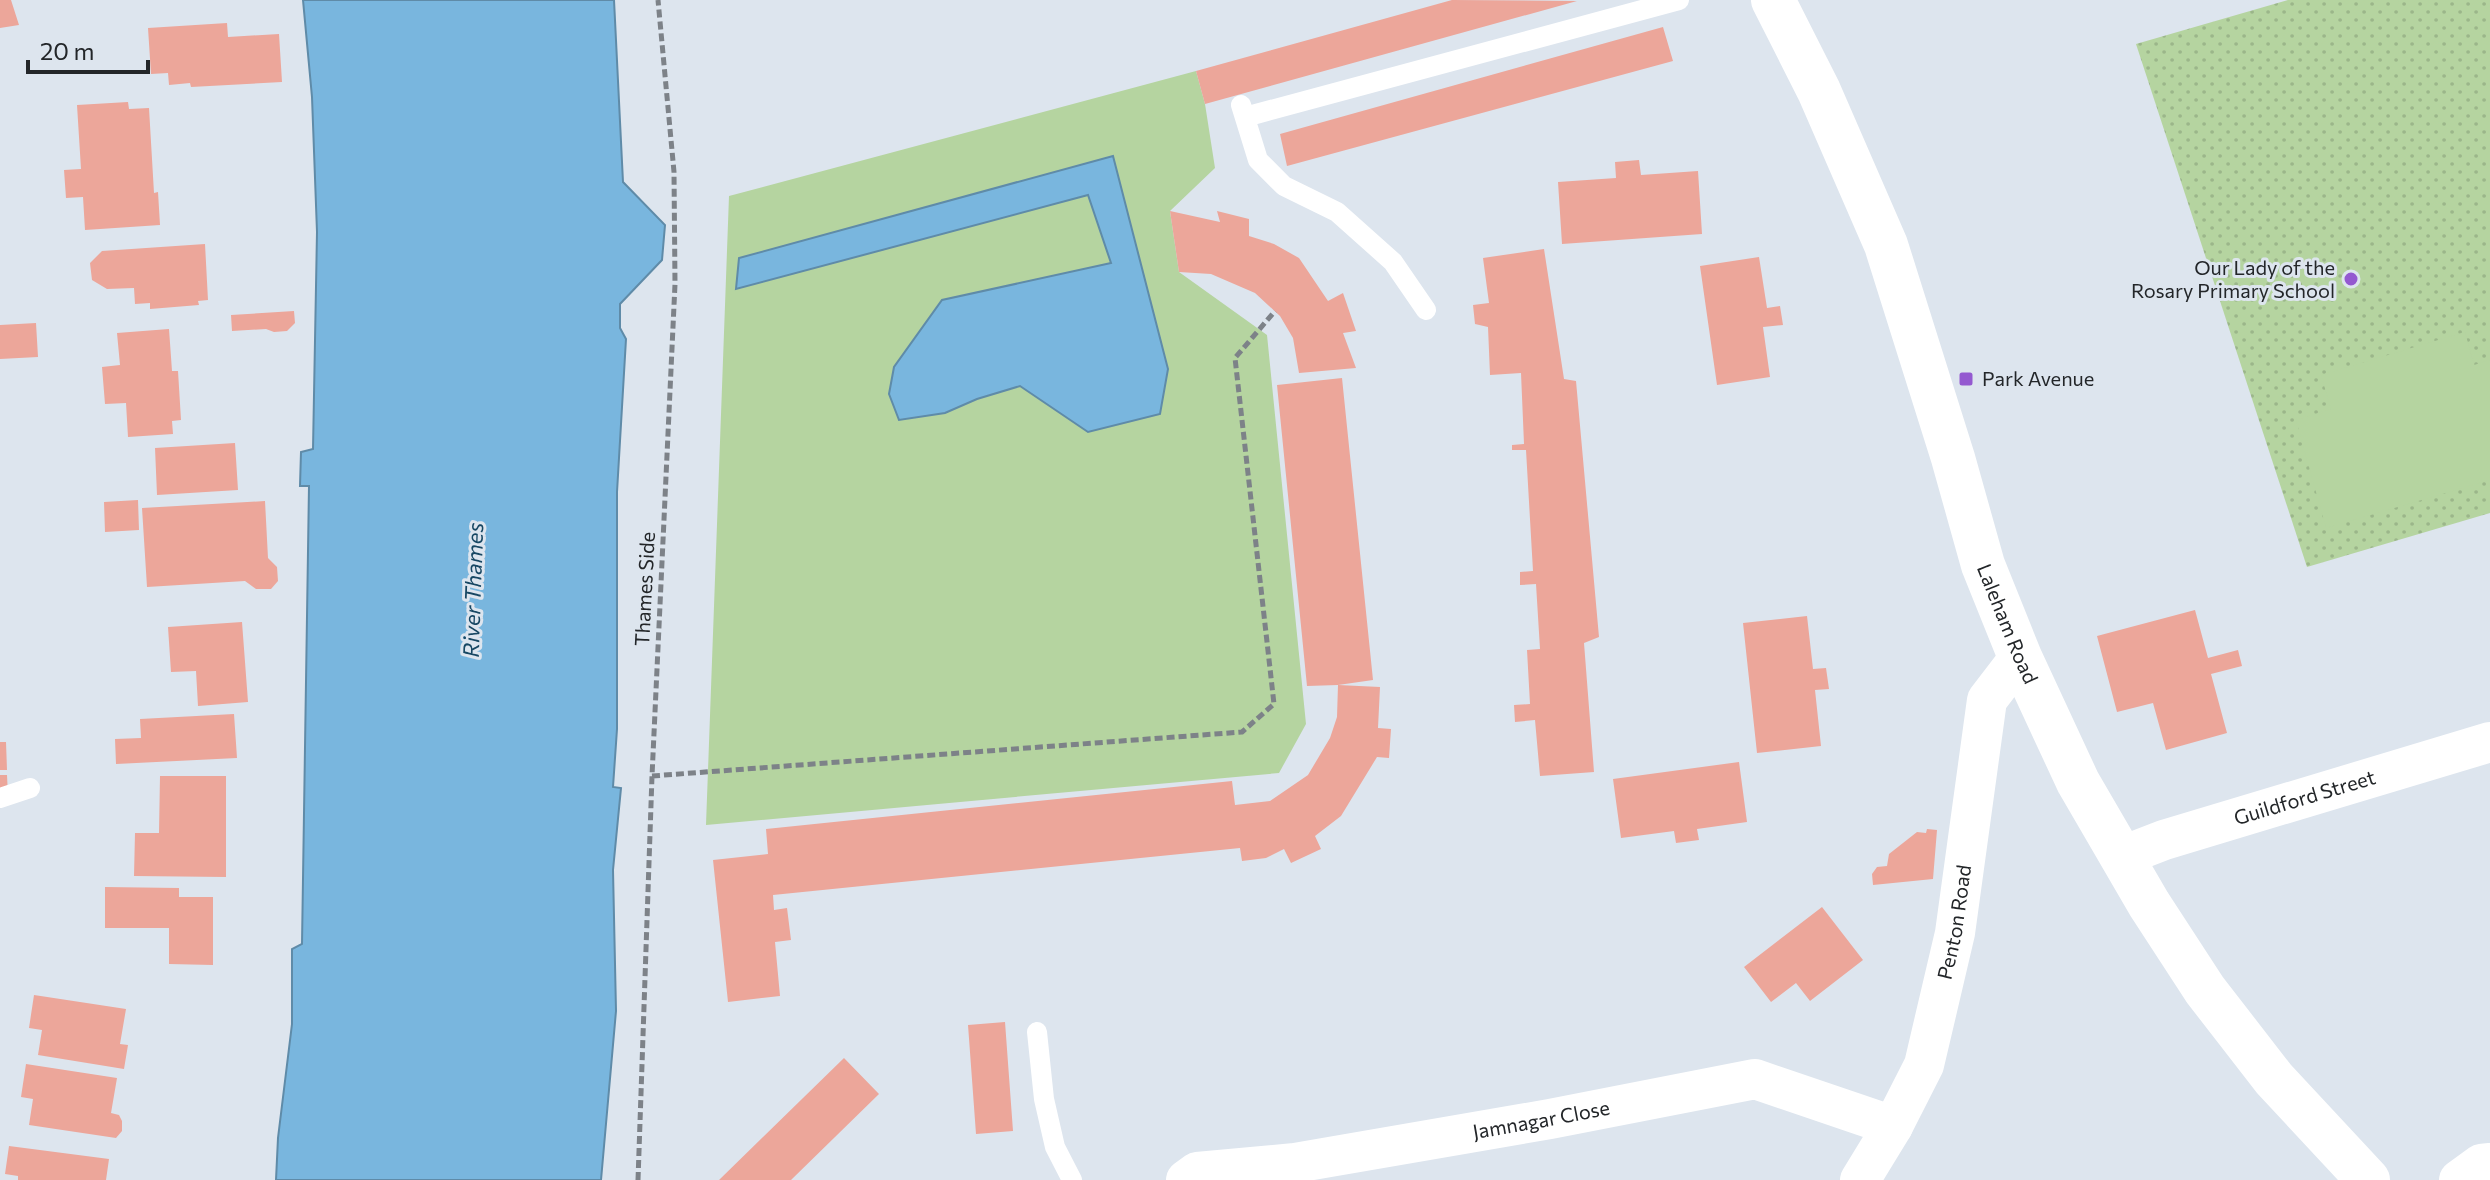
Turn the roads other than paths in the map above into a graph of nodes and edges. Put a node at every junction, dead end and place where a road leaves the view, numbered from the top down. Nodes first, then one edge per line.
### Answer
1 (1679, 0) edge
2 (1773, 0) edge
3 (1426, 310) dead end
4 (2020, 657) junction
5 (2490, 742) edge
6 (30, 788) dead end
7 (0, 798) edge
8 (2120, 857) junction
9 (1037, 1032) dead end
10 (1893, 1126) junction
11 (1072, 1180) edge
12 (1186, 1180) edge
13 (1860, 1180) edge
14 (2368, 1180) edge

1 - 3 lane
2 - 4 main road, Laleham Road
4 - 8 main road, Laleham Road
4 - 10 street, Penton Road
5 - 8 street, Guildford Street
6 - 7 lane
8 - 14 main road, Laleham Road
9 - 11 lane
10 - 12 street, Jamnagar Close
10 - 13 street, Penton Road

